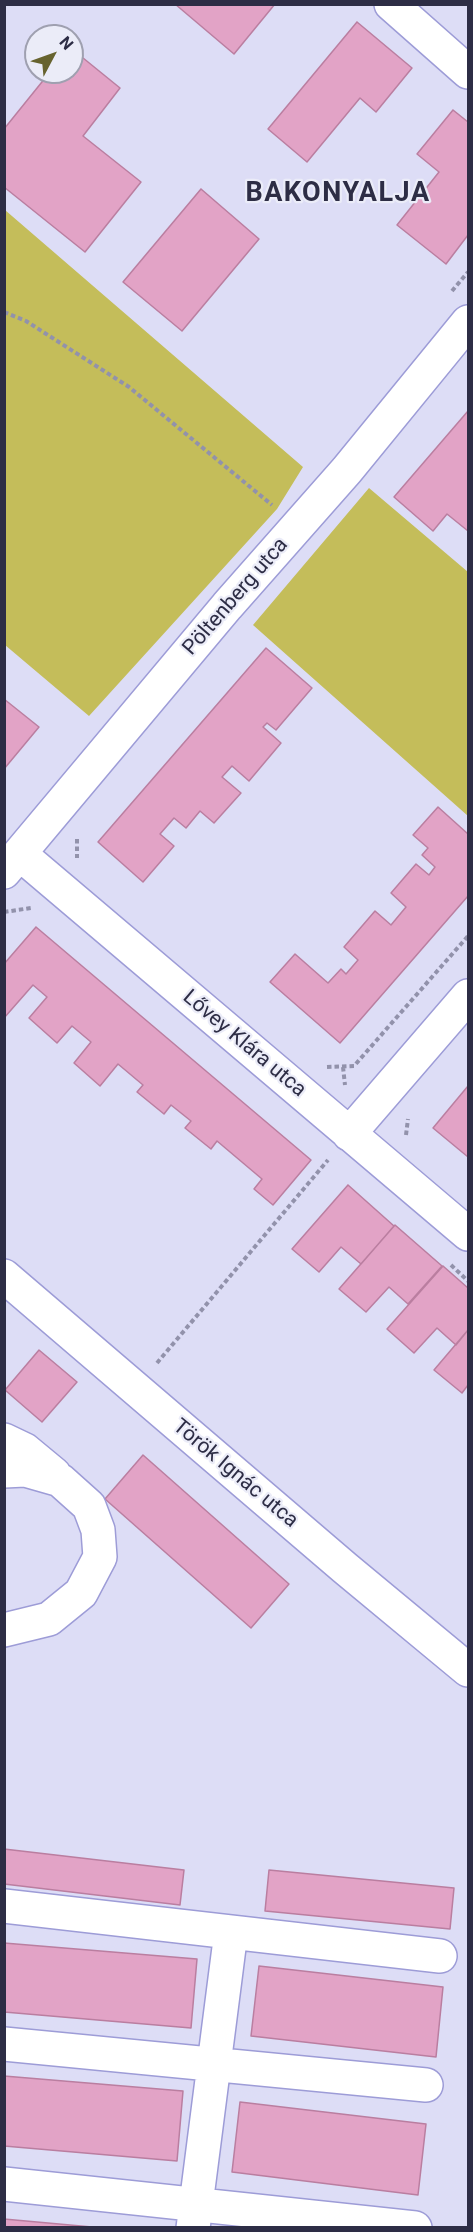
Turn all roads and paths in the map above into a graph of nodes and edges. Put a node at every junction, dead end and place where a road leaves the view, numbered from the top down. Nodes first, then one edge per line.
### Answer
1 (391, 4) edge
2 (468, 72) edge
3 (4, 312) edge
4 (468, 322) edge
5 (278, 509) dead end
6 (77, 836) dead end
7 (12, 863) edge
8 (86, 865) dead end
9 (468, 936) edge
10 (468, 996) edge
11 (318, 1060) dead end
12 (416, 1110) dead end
13 (350, 1134) junction
14 (405, 1141) dead end
15 (468, 1234) edge
16 (4, 1276) edge
17 (135, 1389) junction
18 (4, 1440) edge
19 (4, 1472) edge
20 (60, 1480) junction
21 (6, 1629) edge
22 (468, 1670) edge
23 (4, 1906) edge
24 (231, 1932) junction
25 (440, 1956) dead end
26 (4, 2044) edge
27 (213, 2064) junction
28 (426, 2085) dead end
29 (4, 2184) edge
30 (194, 2216) edge
31 (415, 2228) edge

1 - 2 street
3 - 5 path
4 - 7 street, Pöltenberg utca
6 - 8 path
7 - 13 street, Lővey Klára utca
9 - 11 path
10 - 13 street
12 - 14 path
13 - 15 street, Lővey Klára utca
13 - 17 path
16 - 17 street, Török Ignác utca
17 - 22 street, Török Ignác utca
18 - 20 street
19 - 20 street
20 - 21 street
23 - 24 street
24 - 25 street
24 - 27 street
26 - 27 street
27 - 28 street
27 - 30 street
29 - 30 street
30 - 31 street

